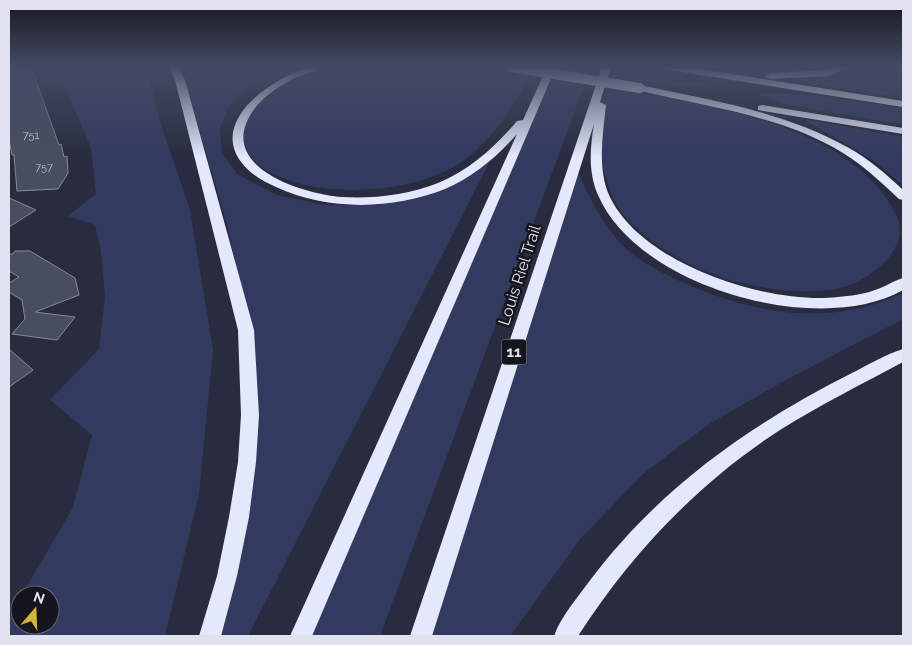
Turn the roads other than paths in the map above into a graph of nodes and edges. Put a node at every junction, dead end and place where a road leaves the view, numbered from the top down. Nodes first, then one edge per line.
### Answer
1 (185, 97) edge
2 (262, 97) edge
3 (538, 97) edge
4 (597, 97) edge
5 (603, 97) edge
6 (681, 97) edge
7 (696, 97) edge
8 (859, 97) edge
9 (903, 104) edge
10 (534, 106) junction
11 (903, 131) edge
12 (903, 196) edge
13 (903, 284) edge
14 (903, 355) edge
15 (210, 636) edge
16 (301, 636) edge
17 (421, 636) edge
18 (566, 636) edge

1 - 15 highway
2 - 10 highway
3 - 10 highway
4 - 17 highway, Louis Riel Trail / 11
5 - 13 highway
6 - 12 highway
7 - 11 highway
8 - 9 highway
10 - 16 highway
14 - 18 highway

